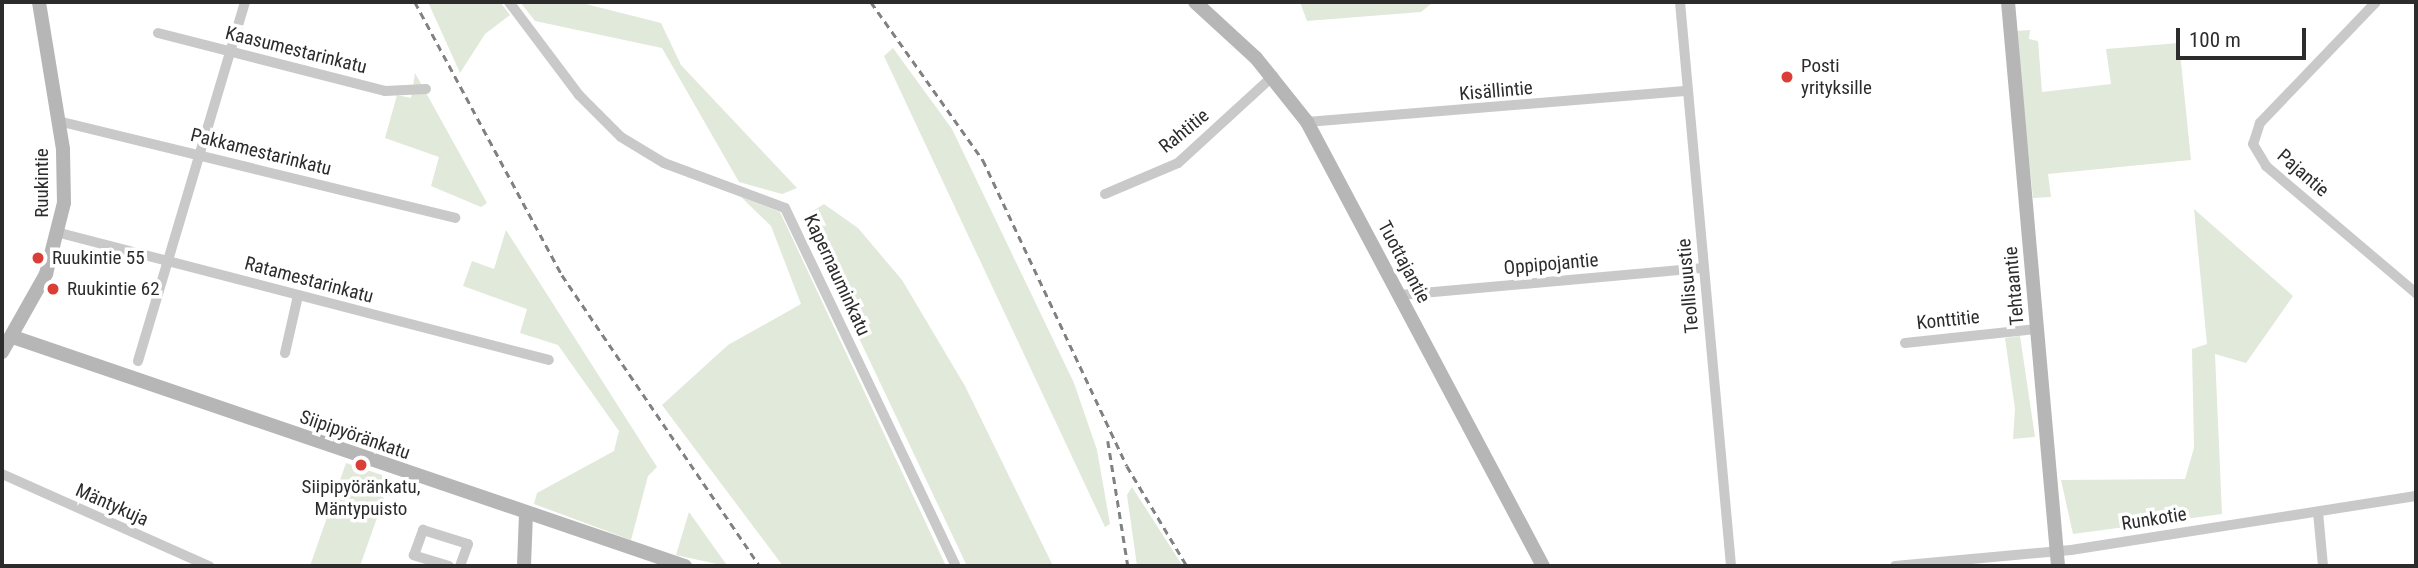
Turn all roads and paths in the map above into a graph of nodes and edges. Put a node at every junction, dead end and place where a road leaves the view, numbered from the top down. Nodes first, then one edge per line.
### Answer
1 (39, 2) edge
2 (245, 2) edge
3 (509, 2) edge
4 (1195, 2) edge
5 (1680, 2) edge
6 (2008, 2) edge
7 (2376, 2) edge
8 (158, 33) dead end
9 (231, 51) junction
10 (1273, 76) junction
11 (426, 89) dead end
12 (1688, 91) junction
13 (58, 121) junction
14 (1307, 122) junction
15 (200, 155) junction
16 (1105, 194) dead end
17 (455, 218) dead end
18 (60, 233) junction
19 (169, 262) junction
20 (1704, 268) junction
21 (2416, 293) edge
22 (1400, 295) junction
23 (298, 296) junction
24 (2037, 329) junction
25 (7, 335) edge
26 (1905, 343) dead end
27 (2, 352) edge
28 (285, 353) dead end
29 (549, 360) dead end
30 (138, 361) dead end
31 (2, 474) edge
32 (2416, 496) edge
33 (2318, 512) junction
34 (526, 513) junction
35 (2058, 559) edge
36 (209, 566) edge
37 (449, 566) edge
38 (460, 566) edge
39 (524, 566) edge
40 (685, 566) edge
41 (956, 566) edge
42 (1543, 566) edge
43 (1731, 566) edge
44 (1895, 566) edge
45 (2323, 566) edge

1 - 13 street, Ruukintie
2 - 9 street
3 - 41 street, Kapernauminkatu
4 - 10 street, Tuottajantie
5 - 12 street, Teollisuustie
6 - 24 street, Tehtaantie
7 - 21 street, Pajantie
8 - 9 street, Kaasumestarinkatu
9 - 11 street, Kaasumestarinkatu
9 - 15 street
10 - 14 street, Tuottajantie
10 - 16 street, Rahtitie
12 - 14 street, Kisällintie
12 - 20 street, Teollisuustie
13 - 15 street, Pakkamestarinkatu
13 - 18 street, Ruukintie
14 - 22 street, Tuottajantie
15 - 17 street, Pakkamestarinkatu
15 - 19 street
18 - 19 street, Ratamestarinkatu
18 - 25 street, Ruukintie
19 - 23 street, Ratamestarinkatu
19 - 30 street
20 - 22 street, Oppipojantie
20 - 43 street, Teollisuustie
22 - 42 street, Tuottajantie
23 - 28 street
23 - 29 street, Ratamestarinkatu
24 - 26 street, Konttitie
24 - 35 street, Tehtaantie
25 - 27 street, Ruukintie
25 - 34 street, Siipipyöränkatu
31 - 36 street, Mäntykuja
32 - 33 street, Runkotie
33 - 35 street, Runkotie
33 - 45 street
34 - 39 street
34 - 40 street, Siipipyöränkatu
35 - 44 street, Runkotie
37 - 38 street

